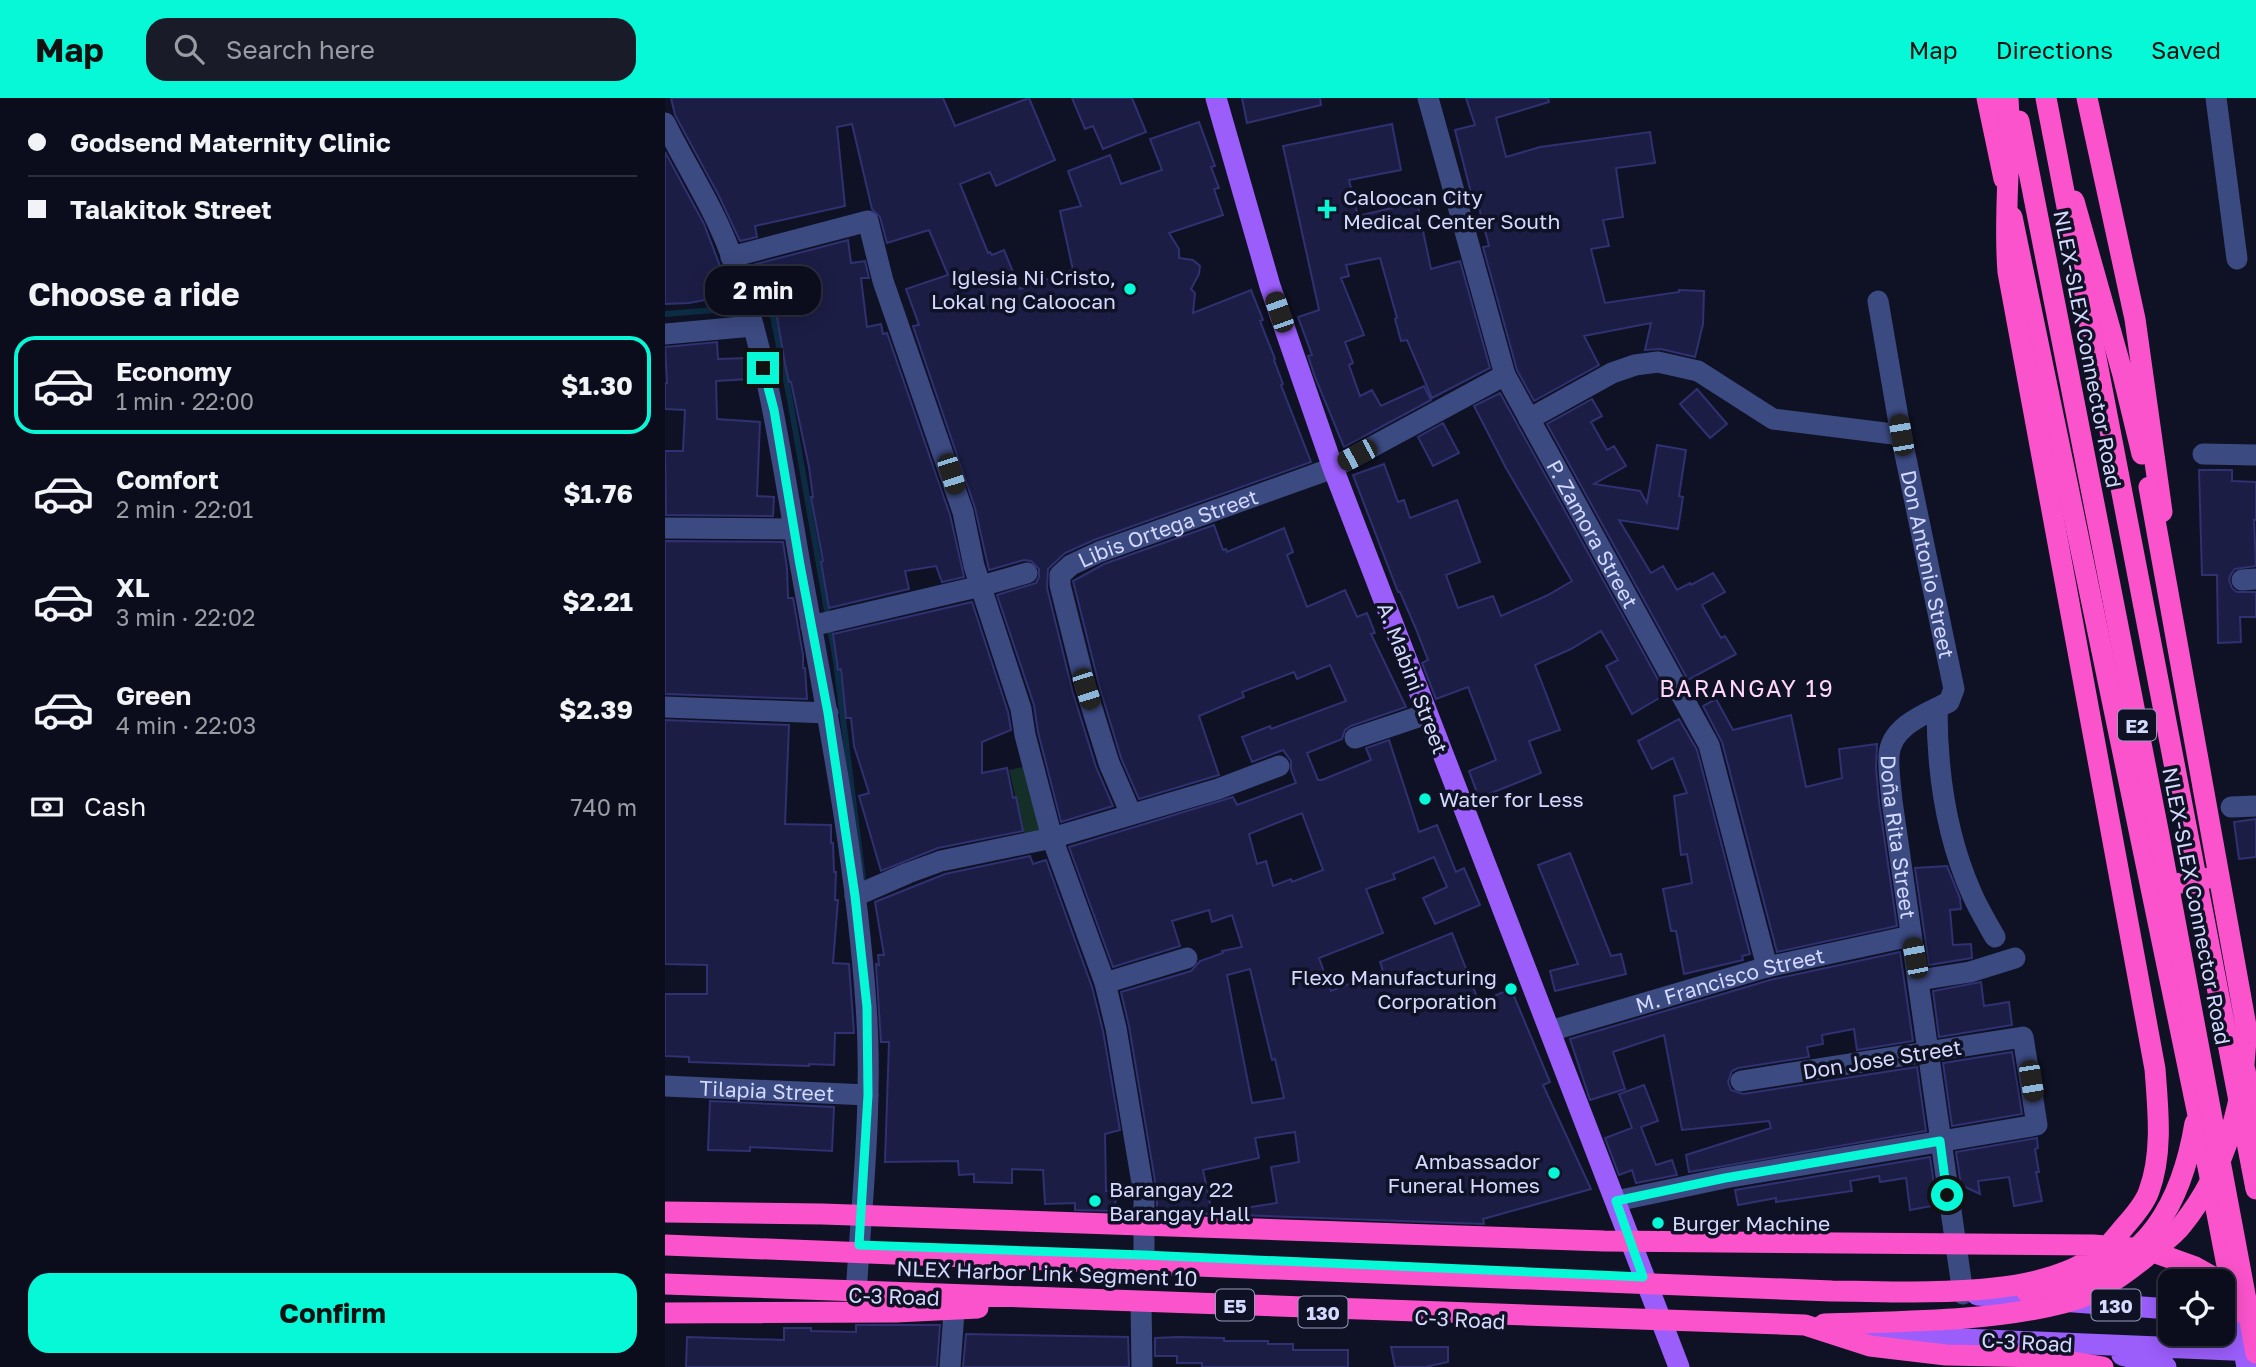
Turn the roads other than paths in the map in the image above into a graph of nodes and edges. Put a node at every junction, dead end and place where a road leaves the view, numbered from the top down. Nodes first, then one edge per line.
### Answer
1 (1216, 98) edge
2 (1428, 98) edge
3 (1987, 98) edge
4 (2008, 98) edge
5 (2014, 98) edge
6 (2047, 98) edge
7 (2087, 98) edge
8 (2215, 98) edge
9 (665, 122) edge
10 (731, 257) junction
11 (2237, 259) dead end
12 (1878, 301) dead end
13 (753, 326) junction
14 (665, 334) edge
15 (1505, 376) junction
16 (1529, 419) junction
17 (1901, 435) junction
18 (2203, 454) dead end
19 (2256, 455) edge
20 (1333, 468) junction
21 (665, 528) edge
22 (794, 529) junction
23 (1027, 572) dead end
24 (981, 586) junction
25 (823, 623) junction
26 (1943, 705) junction
27 (665, 707) edge
28 (828, 713) junction
29 (1427, 714) junction
30 (1355, 738) dead end
31 (1279, 766) dead end
32 (2256, 806) edge
33 (2231, 807) dead end
34 (1131, 814) junction
35 (1052, 838) junction
36 (2209, 878) junction
37 (2151, 888) junction
38 (855, 896) junction
39 (1911, 936) junction
40 (1994, 937) dead end
41 (1187, 958) dead end
42 (2015, 958) dead end
43 (1767, 967) junction
44 (1919, 980) junction
45 (1105, 983) junction
46 (1550, 1031) junction
47 (1928, 1051) junction
48 (1741, 1082) dead end
49 (665, 1086) edge
50 (868, 1095) junction
51 (2197, 1110) junction
52 (2256, 1133) edge
53 (1940, 1141) junction
54 (2256, 1189) edge
55 (1616, 1201) junction
56 (665, 1212) edge
57 (665, 1238) edge
58 (665, 1245) edge
59 (859, 1245) junction
60 (1144, 1255) junction
61 (2198, 1269) edge
62 (1643, 1277) junction
63 (665, 1285) edge
64 (2235, 1290) edge
65 (856, 1294) junction
66 (1963, 1294) junction
67 (955, 1298) junction
68 (1131, 1302) junction
69 (2158, 1308) edge
70 (2243, 1311) edge
71 (665, 1313) edge
72 (1805, 1325) junction
73 (1664, 1328) junction
74 (2068, 1344) junction
75 (2251, 1355) edge
76 (950, 1367) edge
77 (1142, 1367) edge
78 (1679, 1367) edge
79 (2102, 1367) edge
80 (2166, 1367) edge

1 - 20 main road, A. Mabini Street
2 - 15 street, P. Zamora Street
3 - 37 highway
4 - 58 highway, NLEX Harbor Link Segment 10 / E5, bridge
5 - 75 highway, NLEX-SLEX Connector Road / E2, bridge
6 - 54 highway, NLEX-SLEX Connector Road / E2, bridge
6 - 72 highway, bridge
7 - 36 highway
8 - 11 street
9 - 10 street
10 - 13 street
10 - 24 street
12 - 17 street, Don Antonio Street
13 - 14 street
13 - 22 street
15 - 16 street, P. Zamora Street
15 - 20 street, Libis Ortega Street
16 - 17 street
16 - 43 street, P. Zamora Street
17 - 26 street, Don Antonio Street
18 - 19 street
20 - 29 main road, A. Mabini Street
20 - 34 street, Libis Ortega Street
21 - 22 street
22 - 25 street
23 - 24 street
24 - 25 street
24 - 35 street
25 - 28 street
26 - 39 street, Doña Rita Street
26 - 40 street, Don Antonio Street
27 - 28 street
28 - 38 street
29 - 30 street
29 - 46 main road, A. Mabini Street
31 - 34 street
32 - 33 street
34 - 35 street
35 - 38 street
35 - 45 street
36 - 37 highway
36 - 52 highway
37 - 51 highway
38 - 50 street
39 - 43 street, M. Francisco Street
39 - 44 street, Doña Rita Street
41 - 45 street
42 - 44 street
43 - 46 street, M. Francisco Street
44 - 47 street, Doña Rita Street
45 - 60 street
46 - 55 main road, A. Mabini Street
47 - 48 street, Don Jose Street
47 - 53 street, Doña Rita Street
47 - 53 street, Don Jose Street
49 - 50 street, Tilapia Street
50 - 59 street
51 - 66 highway
51 - 70 highway
53 - 55 street
53 - 66 street, Doña Rita Street
55 - 62 main road, A. Mabini Street
56 - 61 highway, bridge
57 - 59 main road, C-3 Road / 130
59 - 60 main road, C-3 Road / 130
59 - 65 street
60 - 62 main road, C-3 Road / 130
62 - 66 main road, C-3 Road / 130
62 - 73 main road, A. Mabini Street
63 - 65 main road, C-3 Road / 130
63 - 68 highway, NLEX Harbor Link Segment 10 / E5, bridge
64 - 70 highway
65 - 67 main road, C-3 Road / 130
66 - 69 main road, C-3 Road / 130
67 - 68 main road, C-3 Road / 130
67 - 76 street
68 - 71 highway, bridge
68 - 72 highway, NLEX Harbor Link Segment 10 / E5, bridge
68 - 73 main road, C-3 Road / 130
68 - 77 street
70 - 75 main road
72 - 79 highway, bridge
73 - 74 main road, C-3 Road / 130
73 - 78 main road, A. Mabini Street
74 - 75 main road, C-3 Road / 130
74 - 80 main road

